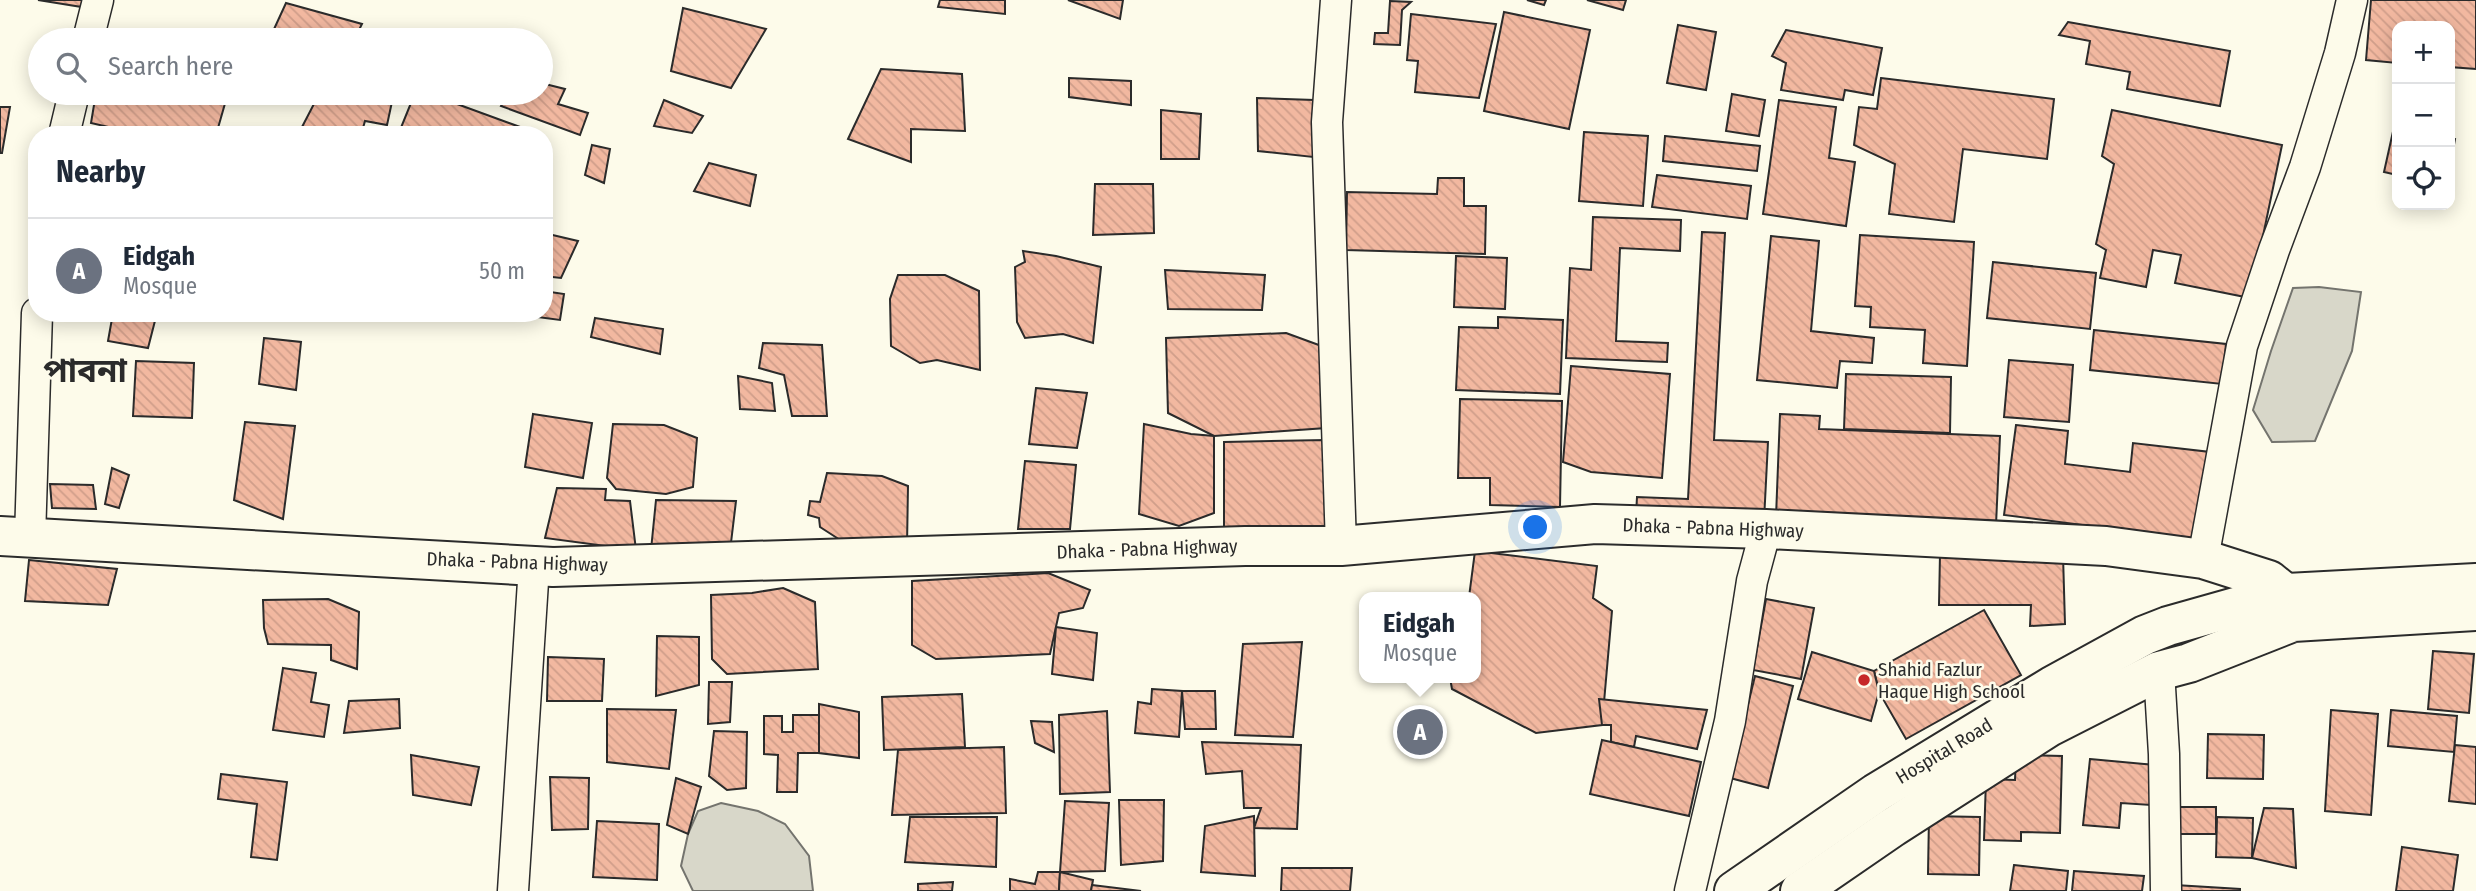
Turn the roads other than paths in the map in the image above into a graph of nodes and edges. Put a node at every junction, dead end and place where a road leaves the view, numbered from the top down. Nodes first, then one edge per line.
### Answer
1 (97, 0) edge
2 (1336, 0) edge
3 (2352, 0) edge
4 (91, 28) edge
5 (71, 105) edge
6 (66, 126) edge
7 (36, 322) edge
8 (1766, 529) junction
9 (15, 537) edge
10 (1341, 545) junction
11 (2203, 559) junction
12 (534, 566) junction
13 (2476, 583) edge
14 (2289, 607) junction
15 (2476, 611) edge
16 (2159, 671) junction
17 (513, 891) edge
18 (1690, 891) edge
19 (1734, 891) edge
20 (1800, 891) edge
21 (2166, 891) edge

1 - 4 street
2 - 10 street
3 - 11 street
5 - 6 street
7 - 9 street
8 - 10 main road, Dhaka - Pabna Highway
8 - 11 main road, Dhaka - Pabna Highway
8 - 18 street
9 - 12 main road, Dhaka - Pabna Highway
10 - 12 main road, Dhaka - Pabna Highway
11 - 14 main road, Dhaka - Pabna Highway
12 - 17 street
13 - 14 main road
14 - 15 main road
14 - 16 main road, Hospital Road
14 - 19 main road, Hospital Road
16 - 20 main road, Hospital Road
16 - 21 street

